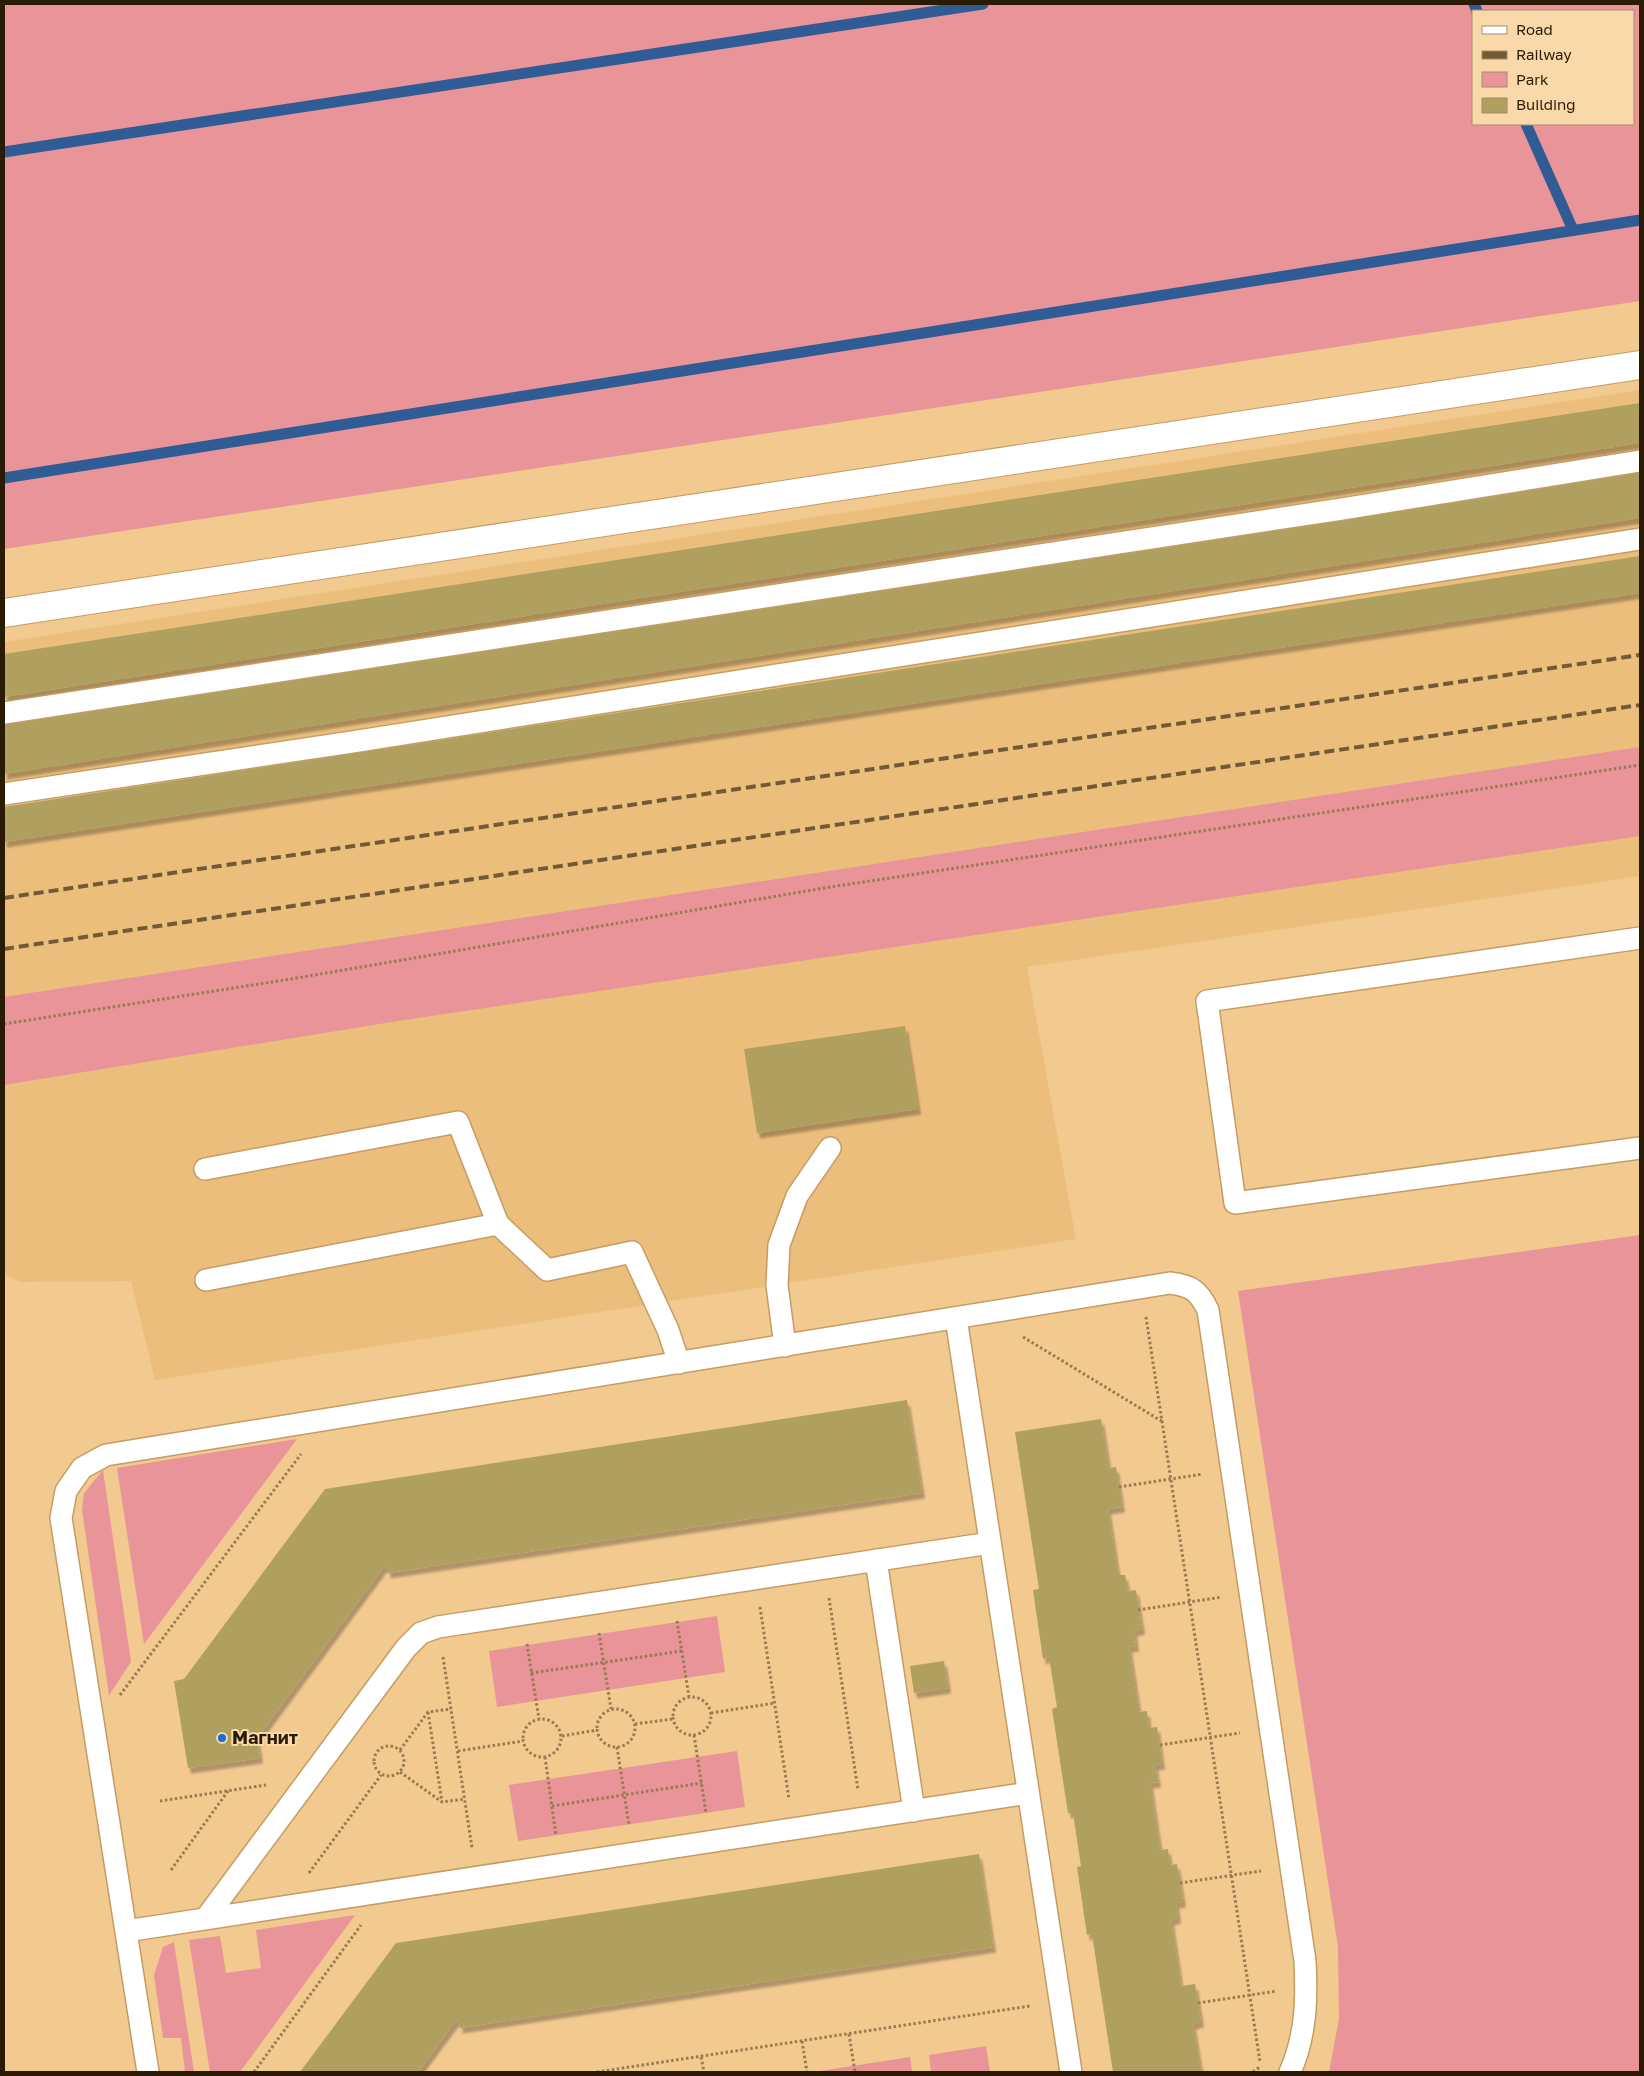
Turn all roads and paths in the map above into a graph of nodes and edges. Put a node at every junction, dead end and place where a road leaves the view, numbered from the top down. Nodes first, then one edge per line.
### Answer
1 (1640, 365) edge
2 (1640, 461) edge
3 (1640, 539) edge
4 (4, 613) edge
5 (4, 713) edge
6 (1640, 765) edge
7 (4, 794) edge
8 (1640, 938) edge
9 (4, 1024) edge
10 (830, 1148) dead end
11 (1640, 1148) edge
12 (206, 1169) dead end
13 (498, 1224) junction
14 (206, 1280) dead end
15 (1142, 1288) junction
16 (984, 1314) junction
17 (956, 1318) junction
18 (785, 1346) junction
19 (679, 1363) junction
20 (327, 1420) junction
21 (1163, 1422) junction
22 (1231, 1470) junction
23 (1171, 1479) junction
24 (1119, 1487) dead end
25 (990, 1542) junction
26 (876, 1560) junction
27 (825, 1568) junction
28 (755, 1578) junction
29 (672, 1591) junction
30 (1250, 1593) junction
31 (1190, 1602) junction
32 (595, 1603) junction
33 (1138, 1610) dead end
34 (522, 1614) junction
35 (438, 1627) junction
36 (682, 1651) junction
37 (604, 1662) junction
38 (531, 1674) junction
39 (689, 1697) junction
40 (775, 1703) junction
41 (451, 1708) junction
42 (611, 1709) junction
43 (428, 1712) junction
44 (711, 1713) junction
45 (539, 1719) junction
46 (673, 1719) junction
47 (635, 1724) junction
48 (1270, 1729) junction
49 (94, 1730) junction
50 (597, 1730) junction
51 (694, 1735) junction
52 (562, 1736) junction
53 (1211, 1738) junction
54 (523, 1741) junction
55 (1160, 1746) dead end
56 (617, 1747) junction
57 (400, 1750) junction
58 (458, 1751) junction
59 (544, 1757) junction
60 (400, 1772) junction
61 (381, 1775) junction
62 (309, 1778) junction
63 (702, 1783) junction
64 (229, 1791) junction
65 (1028, 1794) junction
66 (624, 1795) junction
67 (465, 1799) junction
68 (160, 1801) dead end
69 (442, 1802) junction
70 (552, 1806) junction
71 (914, 1811) junction
72 (863, 1819) junction
73 (794, 1829) junction
74 (710, 1842) junction
75 (633, 1853) junction
76 (561, 1865) junction
77 (1291, 1866) junction
78 (171, 1870) dead end
79 (1232, 1875) junction
80 (477, 1877) junction
81 (1180, 1883) dead end
82 (385, 1891) junction
83 (284, 1906) junction
84 (206, 1918) junction
85 (126, 1931) junction
86 (1306, 1987) junction
87 (1250, 1996) junction
88 (1060, 2002) junction
89 (1198, 2003) dead end
90 (850, 2034) junction
91 (802, 2041) junction
92 (701, 2056) junction
93 (1261, 2066) junction
94 (148, 2072) edge
95 (254, 2072) edge
96 (598, 2072) edge
97 (704, 2072) edge
98 (807, 2072) edge
99 (855, 2072) edge
100 (1071, 2072) edge
101 (1254, 2072) edge
102 (1262, 2072) edge
103 (1290, 2072) edge

1 - 4 street
2 - 5 lane
3 - 7 lane
6 - 9 path
8 - 11 lane
10 - 18 lane
12 - 13 lane
13 - 14 lane
13 - 19 lane
15 - 16 lane
15 - 21 path
15 - 22 lane
16 - 17 lane
16 - 21 path
17 - 18 lane
17 - 25 lane
18 - 19 lane
19 - 20 lane
20 - 49 path
20 - 49 lane
21 - 23 path
22 - 23 path
22 - 30 lane
23 - 24 path
23 - 31 path
25 - 26 lane
25 - 65 lane
26 - 27 lane
26 - 71 lane
27 - 28 lane
27 - 72 path
28 - 29 lane
28 - 40 path
29 - 32 lane
29 - 36 path
30 - 31 path
30 - 48 lane
31 - 33 path
31 - 53 path
32 - 34 lane
32 - 37 path
34 - 35 lane
34 - 38 path
35 - 41 path
35 - 62 lane
36 - 37 path
36 - 39 path
37 - 38 path
37 - 42 path
38 - 45 path
39 - 44 path
39 - 46 path
40 - 44 path
40 - 73 path
41 - 43 path
41 - 58 path
42 - 47 path
42 - 50 path
43 - 57 path
43 - 69 path
44 - 51 path
45 - 52 path
45 - 54 path
46 - 47 path
46 - 51 path
47 - 56 path
48 - 53 path
48 - 77 lane
49 - 85 lane
50 - 52 path
50 - 56 path
51 - 63 path
52 - 59 path
53 - 55 path
53 - 79 path
54 - 58 path
54 - 59 path
56 - 66 path
57 - 60 path
57 - 61 path
58 - 67 path
59 - 70 path
60 - 61 path
60 - 69 path
61 - 83 path
62 - 64 path
62 - 84 lane
63 - 66 path
63 - 74 path
64 - 68 path
64 - 78 path
65 - 71 lane
65 - 88 lane
66 - 70 path
66 - 75 path
67 - 69 path
67 - 80 path
70 - 76 path
71 - 72 lane
72 - 73 lane
73 - 74 lane
74 - 75 lane
75 - 76 lane
76 - 80 lane
77 - 79 path
77 - 86 lane
79 - 81 path
79 - 87 path
80 - 82 lane
82 - 83 lane
82 - 95 path
83 - 84 lane
84 - 85 lane
85 - 94 lane
86 - 87 path
86 - 103 lane
87 - 89 path
87 - 93 path
88 - 90 path
88 - 100 lane
90 - 91 path
90 - 99 path
91 - 92 path
91 - 98 path
92 - 96 path
92 - 97 path
93 - 101 path
93 - 102 path

